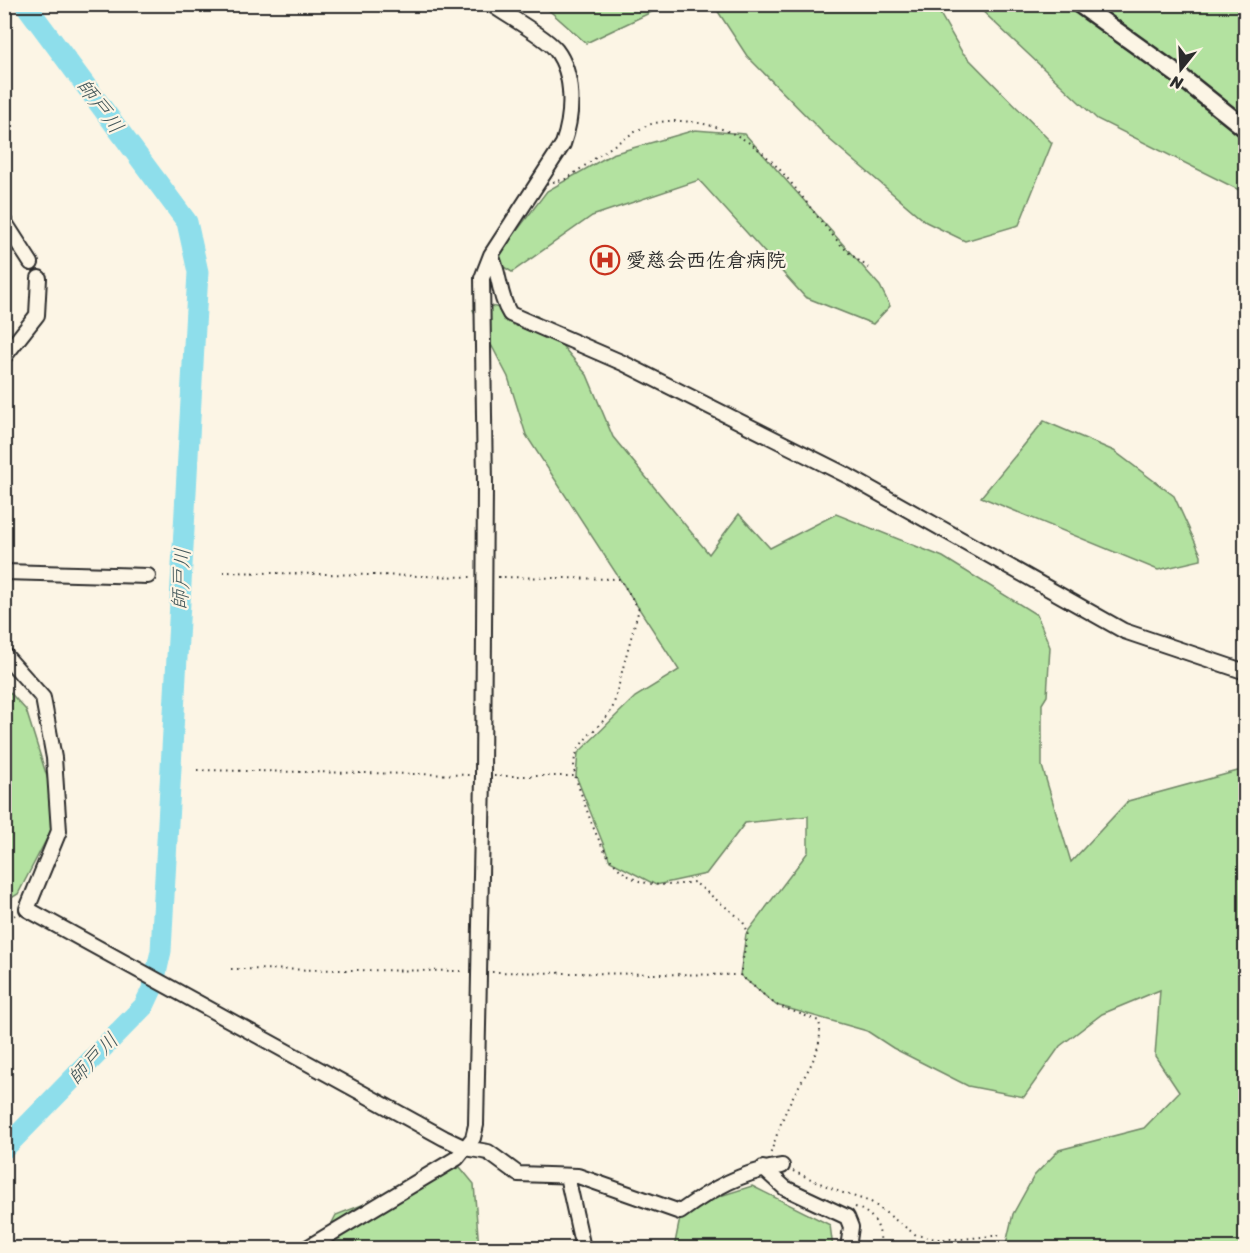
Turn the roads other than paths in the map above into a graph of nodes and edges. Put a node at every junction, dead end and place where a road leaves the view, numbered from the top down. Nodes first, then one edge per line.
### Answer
1 (490, 4) edge
2 (1079, 4) edge
3 (1245, 129) edge
4 (4, 221) edge
5 (491, 255) junction
6 (31, 263) dead end
7 (39, 278) dead end
8 (4, 357) edge
9 (4, 572) edge
10 (148, 576) dead end
11 (4, 654) edge
12 (1245, 672) edge
13 (465, 1148) junction
14 (782, 1166) road end
15 (763, 1168) junction
16 (567, 1176) junction
17 (307, 1248) edge
18 (583, 1248) edge
19 (848, 1248) edge

1 - 5 street
2 - 3 main road
4 - 6 street
5 - 12 street
5 - 13 street
7 - 8 street
9 - 10 street
11 - 13 street
13 - 16 street
13 - 17 street
14 - 15 street
15 - 16 street
15 - 19 street
16 - 18 street

